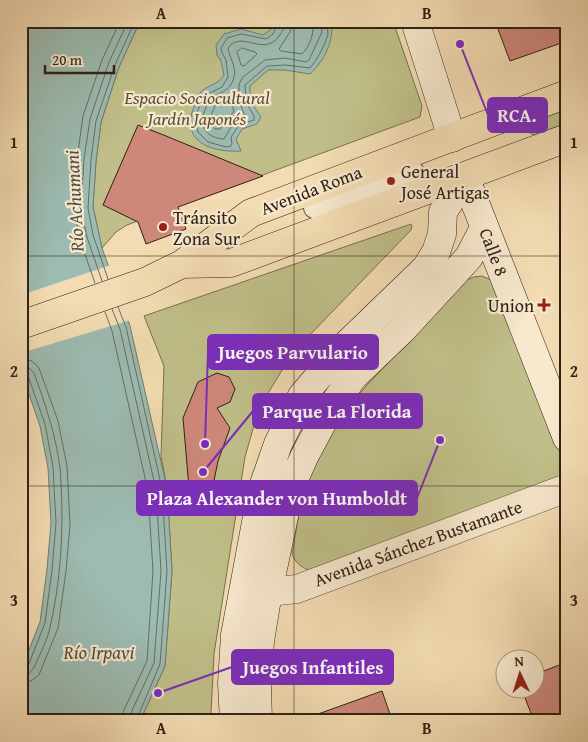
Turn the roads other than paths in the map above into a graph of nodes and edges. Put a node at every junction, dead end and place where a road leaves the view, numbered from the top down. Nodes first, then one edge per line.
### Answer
1 (415, 21) edge
2 (567, 94) edge
3 (452, 138) junction
4 (567, 138) edge
5 (465, 177) junction
6 (484, 228) junction
7 (182, 264) junction
8 (21, 325) edge
9 (567, 438) edge
10 (567, 488) edge
11 (268, 592) junction
12 (234, 721) edge
13 (258, 721) edge

1 - 3 main road
2 - 3 main road, Avenida Roma
3 - 5 main road
3 - 7 main road, Avenida Roma
4 - 5 main road, Avenida Roma
5 - 6 main road, Calle 8
5 - 7 main road, Avenida Roma
5 - 12 main road
6 - 9 main road, Calle 8
6 - 11 main road
7 - 8 main road, Avenida Roma
10 - 11 main road, Avenida Sánchez Bustamante
11 - 13 main road

